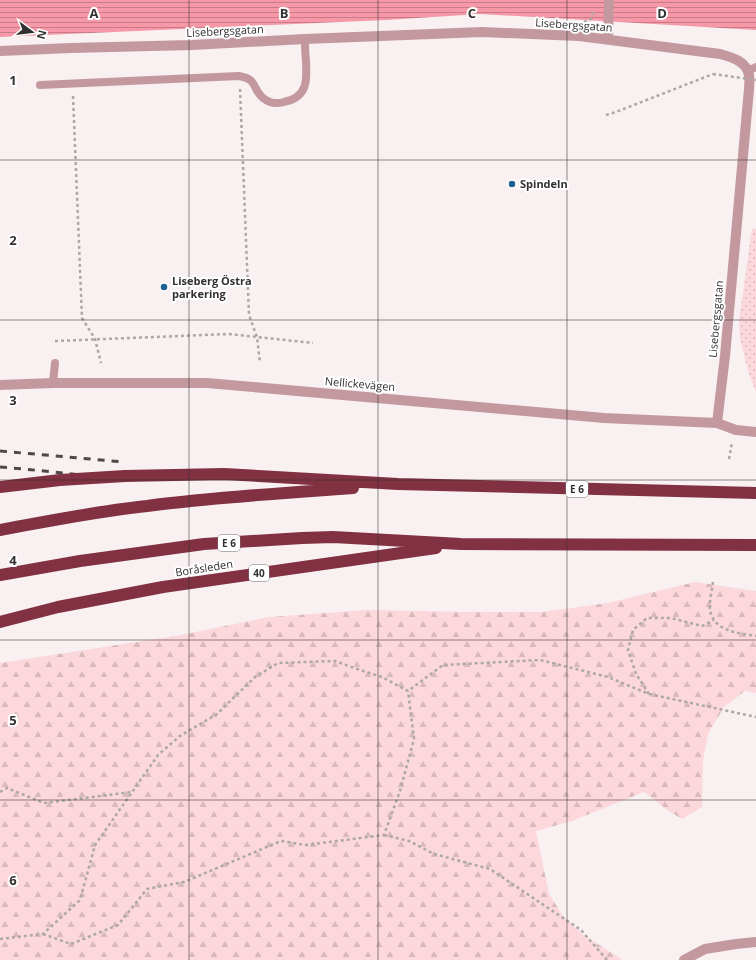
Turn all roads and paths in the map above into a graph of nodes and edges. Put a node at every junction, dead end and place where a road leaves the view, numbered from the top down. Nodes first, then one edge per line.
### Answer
1 (609, 0) edge
2 (305, 39) junction
3 (608, 39) junction
4 (0, 51) edge
5 (752, 69) edge
6 (239, 76) junction
7 (756, 80) edge
8 (72, 83) junction
9 (40, 85) dead end
10 (606, 115) dead end
11 (257, 337) junction
12 (94, 340) junction
13 (55, 341) dead end
14 (313, 343) dead end
15 (260, 362) dead end
16 (55, 363) dead end
17 (102, 363) dead end
18 (53, 383) junction
19 (0, 385) edge
20 (717, 423) junction
21 (756, 432) edge
22 (398, 484) junction
23 (0, 487) edge
24 (756, 493) edge
25 (0, 530) edge
26 (461, 544) junction
27 (756, 545) edge
28 (0, 575) edge
29 (713, 582) dead end
30 (714, 620) junction
31 (0, 622) edge
32 (756, 636) edge
33 (408, 691) junction
34 (649, 694) junction
35 (756, 717) edge
36 (0, 792) edge
37 (133, 792) junction
38 (384, 835) junction
39 (43, 934) junction
40 (0, 939) edge
41 (756, 942) edge
42 (607, 960) edge
43 (684, 960) edge

1 - 3 street
2 - 3 street, Lisebergsgatan
2 - 4 street, Lisebergsgatan
2 - 6 lane
3 - 5 street, Lisebergsgatan
5 - 20 street, Lisebergsgatan
6 - 8 lane
6 - 11 path
7 - 10 path, bridge
8 - 9 lane
8 - 12 path
11 - 12 path
11 - 14 path
11 - 15 path
12 - 13 path
12 - 17 path
16 - 18 lane
18 - 19 street, Nellickevägen
18 - 20 street, Nellickevägen
20 - 21 street, Nellickevägen
22 - 23 highway, bridge
22 - 24 highway, E 6
22 - 25 highway, E 6
26 - 27 highway, E 6
26 - 28 highway, E 6
26 - 31 highway, Boråsleden / 40
29 - 30 path
30 - 32 path
30 - 34 path
33 - 34 path
33 - 37 path
33 - 38 path
34 - 35 path
36 - 37 path
37 - 39 path
38 - 39 path
38 - 42 path
39 - 40 path
41 - 43 street

